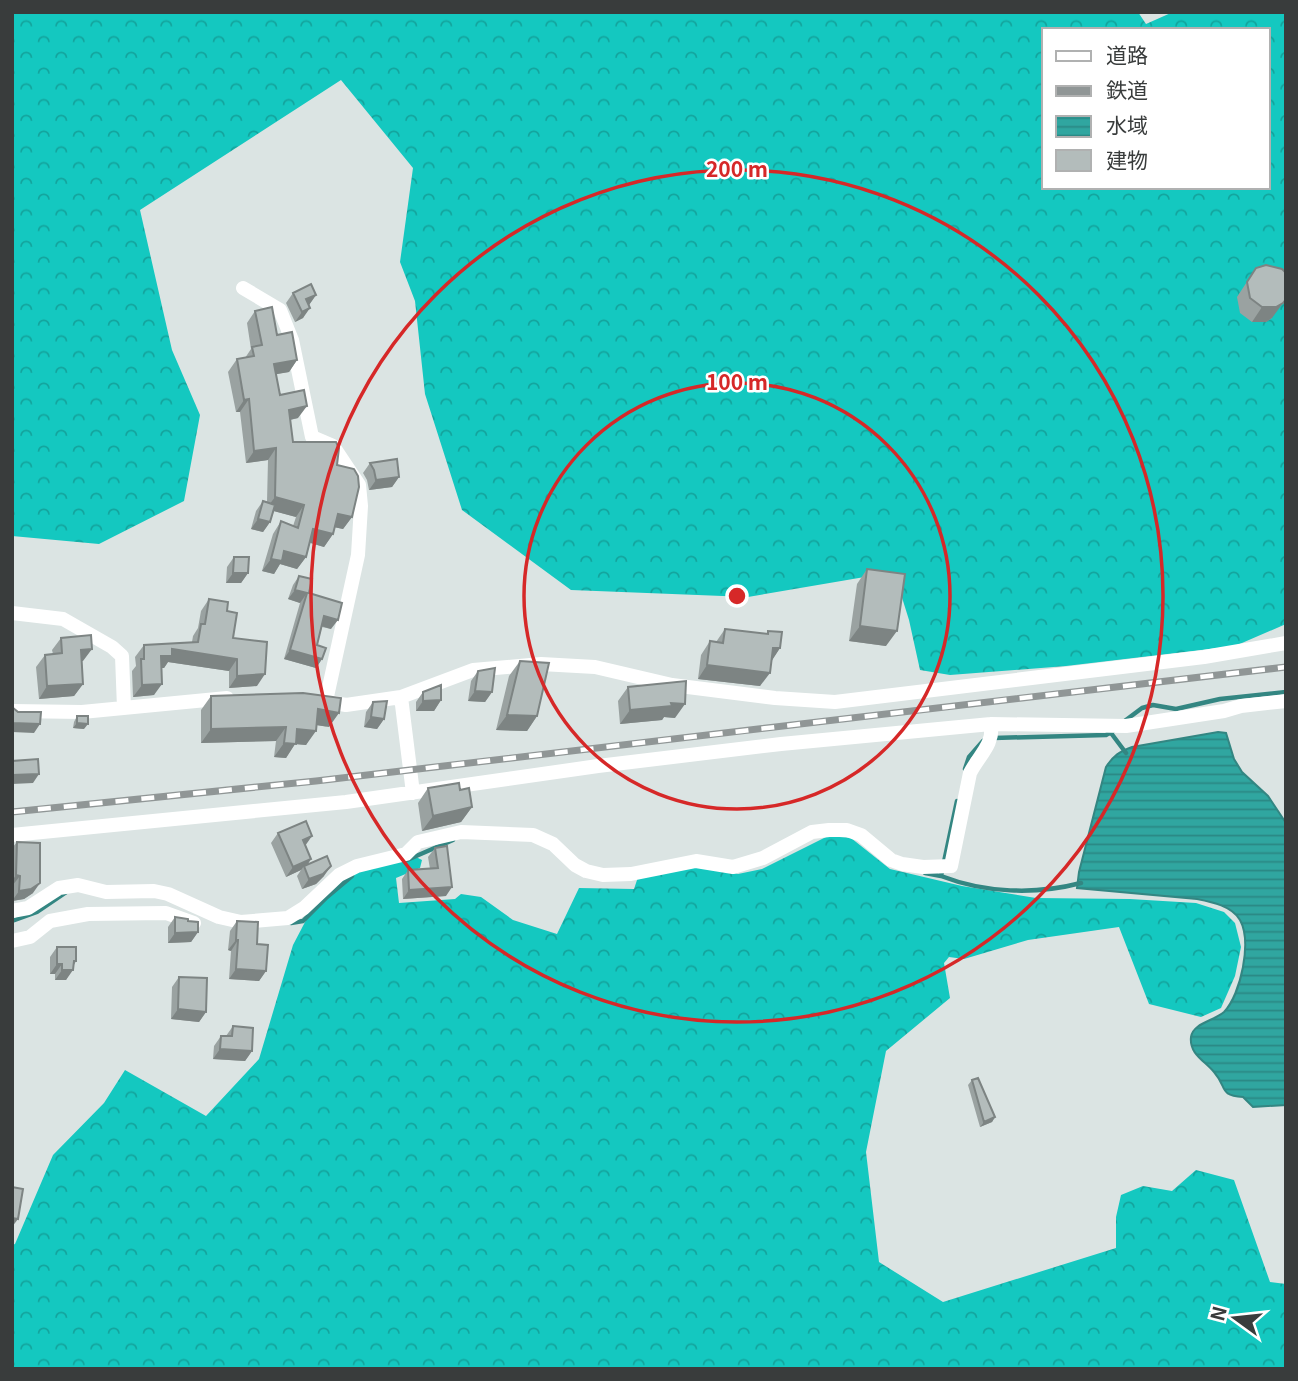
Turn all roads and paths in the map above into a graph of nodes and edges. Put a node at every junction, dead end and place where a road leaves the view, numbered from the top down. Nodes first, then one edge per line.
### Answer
1 (243, 288) dead end
2 (12, 613) edge
3 (1286, 643) edge
4 (243, 696) edge
5 (401, 696) junction
6 (1286, 701) edge
7 (124, 708) junction
8 (12, 712) edge
9 (992, 733) junction
10 (413, 793) junction
11 (12, 835) edge
12 (12, 911) edge
13 (196, 924) edge
14 (12, 941) edge

1 - 5 street
2 - 7 street
3 - 5 street
4 - 7 street
5 - 10 street
6 - 9 street
7 - 8 street
9 - 10 street
9 - 12 street
10 - 11 street
13 - 14 street

